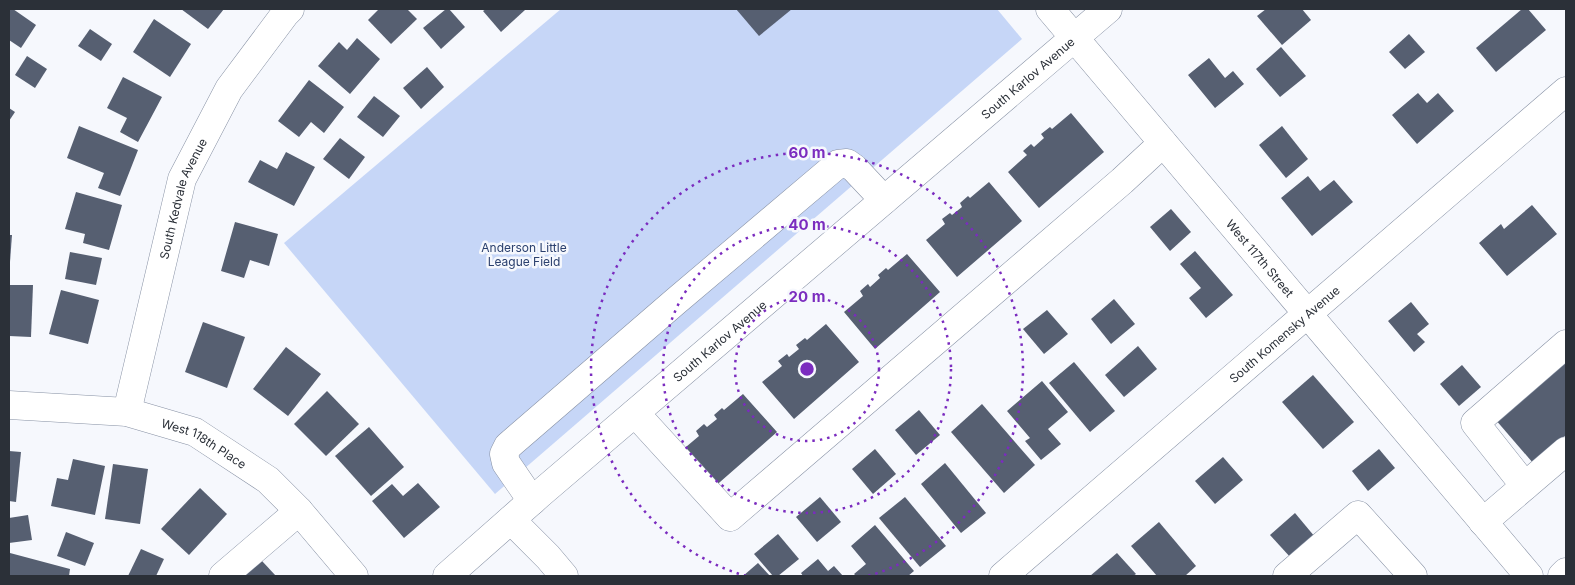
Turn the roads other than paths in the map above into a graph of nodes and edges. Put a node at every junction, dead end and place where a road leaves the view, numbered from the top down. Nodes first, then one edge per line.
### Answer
1 (290, 9) edge
2 (1050, 9) edge
3 (1108, 9) edge
4 (1074, 38) junction
5 (1566, 91) edge
6 (1163, 143) junction
7 (884, 200) junction
8 (1307, 314) junction
9 (1566, 344) edge
10 (9, 406) edge
11 (127, 412) junction
12 (635, 413) junction
13 (1566, 451) edge
14 (1525, 486) junction
15 (532, 501) junction
16 (299, 511) junction
17 (511, 520) junction
18 (1483, 522) junction
19 (1566, 572) edge
20 (223, 576) edge
21 (354, 576) edge
22 (447, 576) edge
23 (564, 576) edge
24 (1003, 576) edge
25 (1287, 576) edge
26 (1413, 576) edge
27 (1529, 576) edge
28 (1562, 576) edge

1 - 11 street, South Kedvale Avenue
2 - 4 street, West 117th Street
3 - 4 street, South Karlov Avenue
4 - 6 street, West 117th Street
4 - 7 street, South Karlov Avenue
5 - 8 street, South Komensky Avenue
6 - 8 street, West 117th Street
6 - 12 street
7 - 12 street, South Karlov Avenue
7 - 15 street
8 - 18 street, West 117th Street
8 - 24 street, South Komensky Avenue
9 - 14 street
10 - 11 street, West 118th Place
11 - 16 street, West 118th Place
12 - 15 street, South Karlov Avenue
13 - 14 street
14 - 18 street
15 - 17 street, South Karlov Avenue
16 - 20 street
16 - 21 street, West 118th Place
17 - 22 street, South Karlov Avenue
17 - 23 street
18 - 27 street, West 117th Street
19 - 28 street
25 - 26 street

